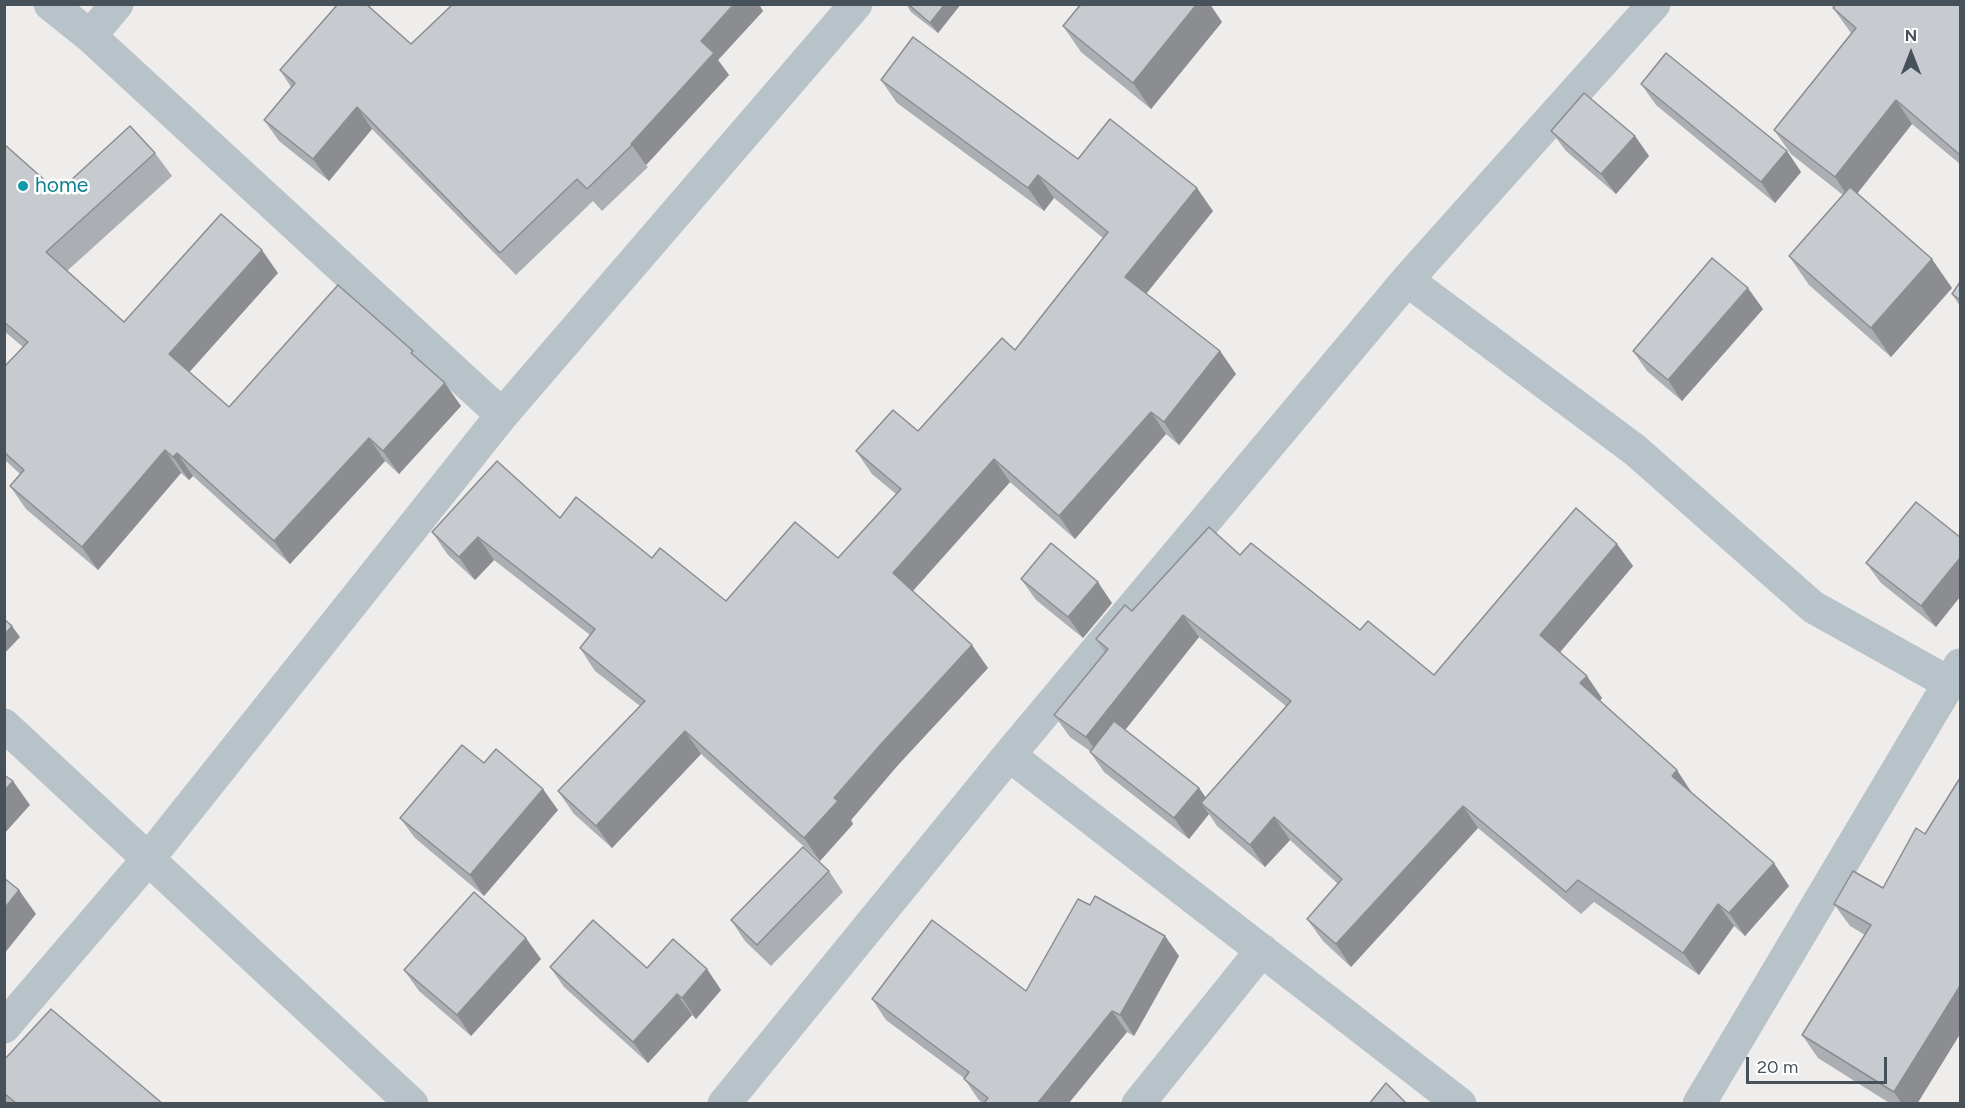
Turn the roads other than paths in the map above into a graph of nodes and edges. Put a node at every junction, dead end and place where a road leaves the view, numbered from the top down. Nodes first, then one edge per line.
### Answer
1 (50, 4) edge
2 (117, 4) edge
3 (856, 4) edge
4 (1654, 4) edge
5 (90, 36) junction
6 (1407, 280) junction
7 (502, 415) junction
8 (1955, 673) edge
9 (4, 725) edge
10 (1009, 755) junction
11 (149, 858) junction
12 (1262, 950) junction
13 (4, 1027) edge
14 (412, 1104) edge
15 (724, 1104) edge
16 (1138, 1104) edge
17 (1461, 1104) edge
18 (1698, 1104) edge

1 - 5 street
2 - 5 street
3 - 7 street
4 - 6 street
5 - 7 street
6 - 8 street
6 - 10 street
7 - 11 street
8 - 18 street
9 - 11 street
10 - 12 street
10 - 15 street
11 - 13 street
11 - 14 street
12 - 16 street
12 - 17 street

